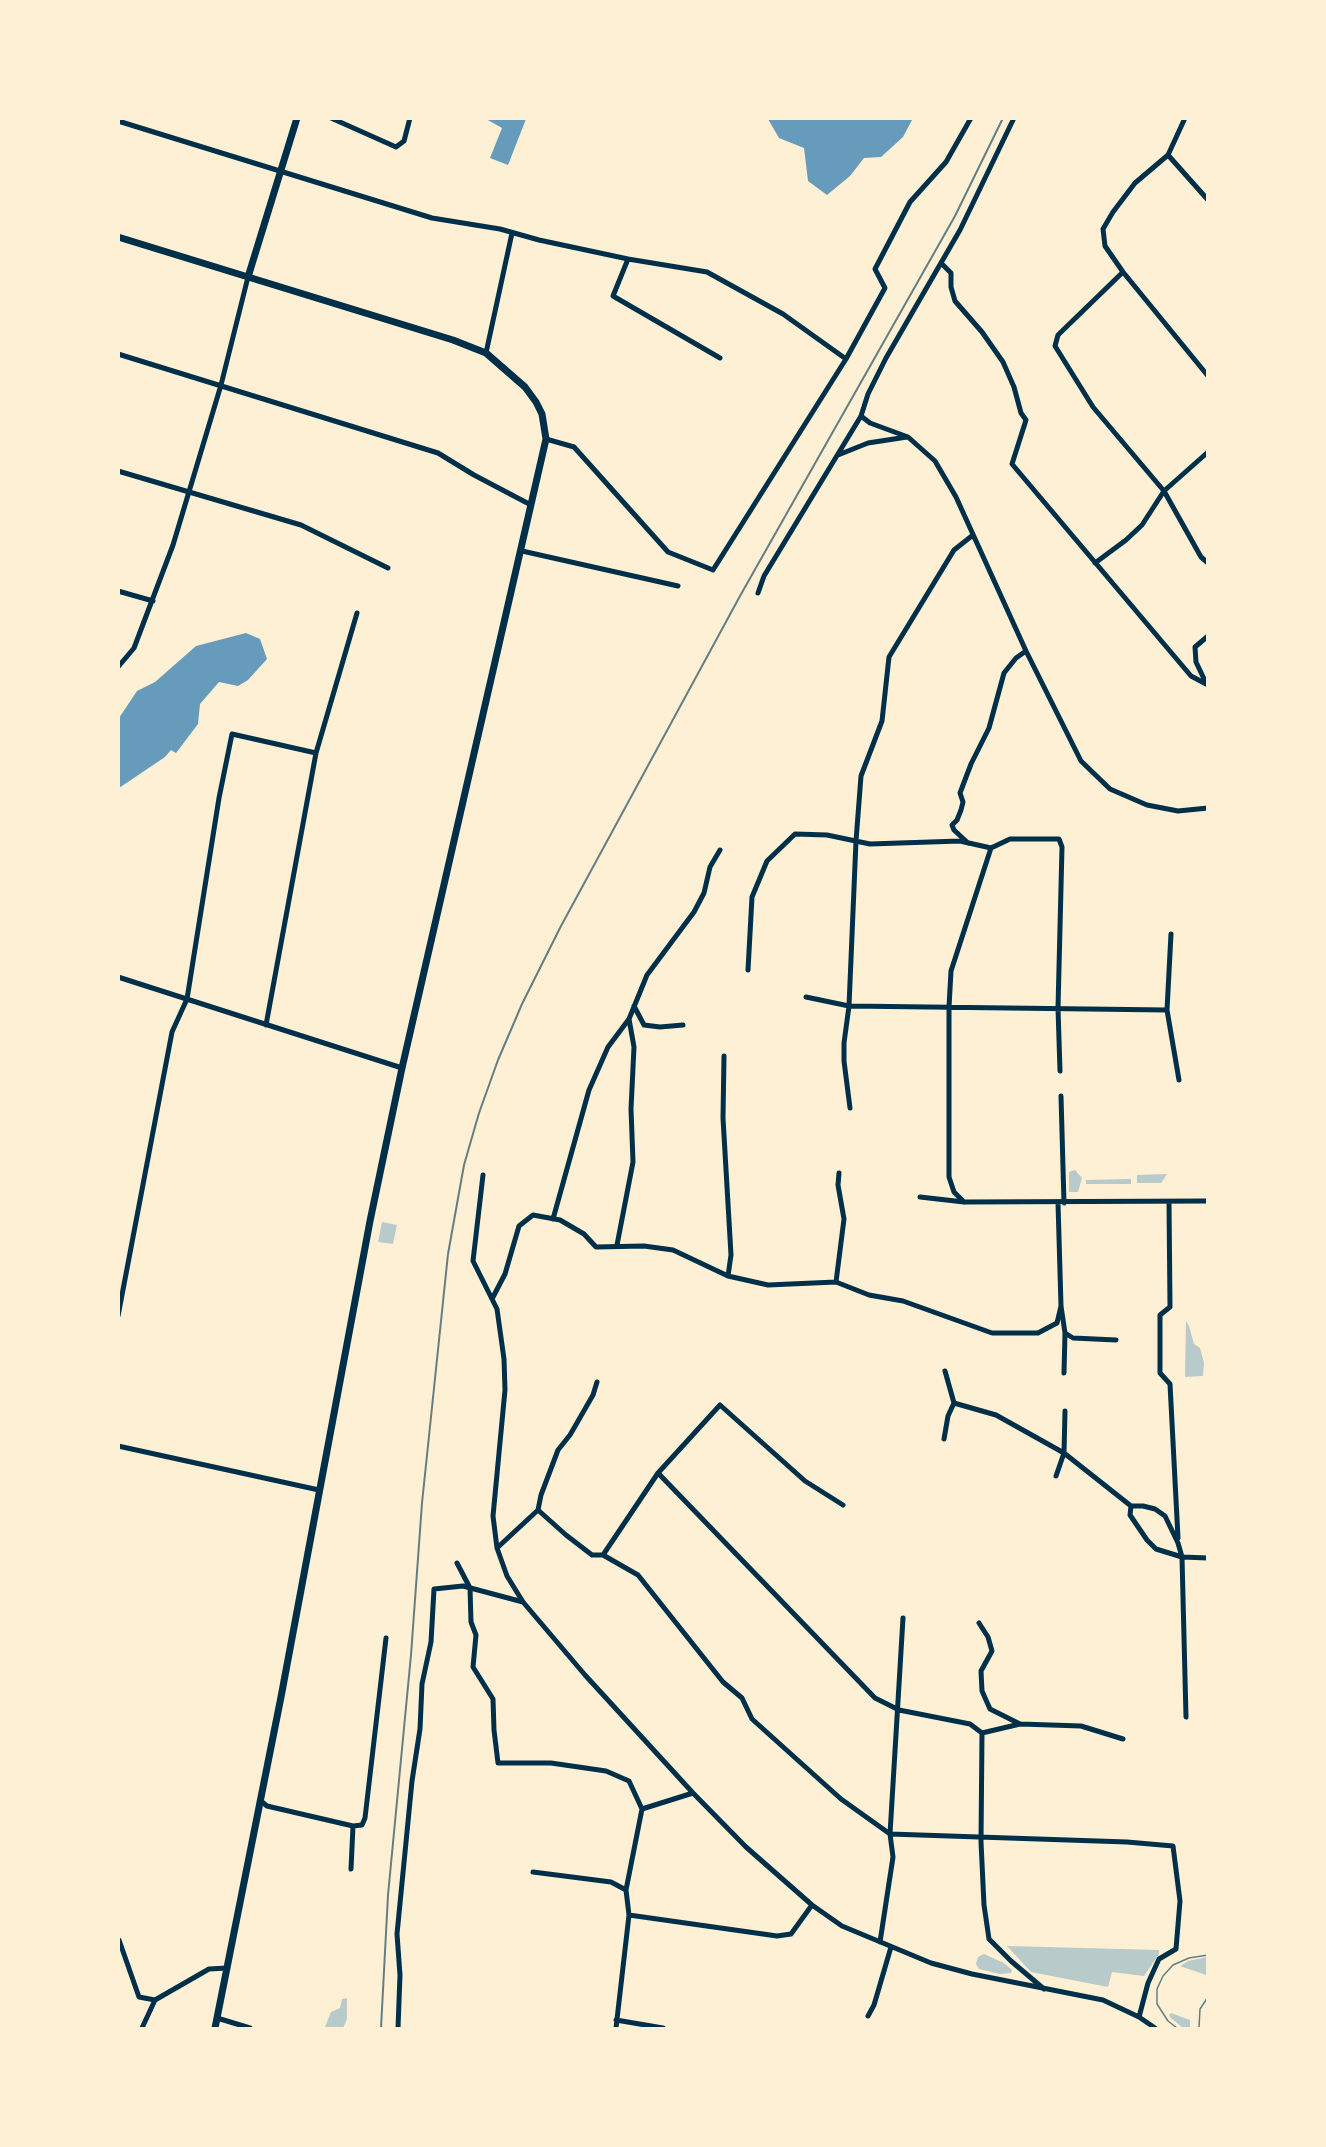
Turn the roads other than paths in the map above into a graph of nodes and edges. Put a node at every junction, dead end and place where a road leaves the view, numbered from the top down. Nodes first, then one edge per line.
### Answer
1 (297, 118) edge
2 (331, 118) edge
3 (410, 118) edge
4 (971, 118) edge
5 (1014, 118) edge
6 (1185, 118) edge
7 (118, 121) edge
8 (1168, 155) junction
9 (281, 172) junction
10 (1208, 200) edge
11 (512, 233) junction
12 (118, 237) edge
13 (627, 259) junction
14 (941, 263) junction
15 (1123, 272) junction
16 (248, 277) junction
17 (486, 353) junction
18 (118, 354) edge
19 (720, 358) dead end
20 (846, 359) junction
21 (1208, 376) edge
22 (221, 385) junction
23 (861, 416) junction
24 (908, 437) junction
25 (546, 439) junction
26 (1208, 452) edge
27 (836, 456) junction
28 (118, 471) edge
29 (1164, 491) junction
30 (188, 492) junction
31 (531, 505) junction
32 (973, 534) junction
33 (522, 551) junction
34 (1095, 563) junction
35 (1208, 563) edge
36 (388, 568) dead end
37 (678, 586) dead end
38 (118, 591) edge
39 (758, 593) dead end
40 (153, 601) junction
41 (357, 613) dead end
42 (1208, 636) edge
43 (1026, 651) junction
44 (118, 667) edge
45 (1207, 685) edge
46 (316, 753) junction
47 (1208, 808) edge
48 (856, 841) junction
49 (968, 843) junction
50 (991, 848) junction
51 (720, 850) dead end
52 (1171, 934) dead end
53 (748, 970) dead end
54 (118, 977) edge
55 (806, 997) dead end
56 (187, 999) junction
57 (634, 1006) junction
58 (849, 1006) junction
59 (949, 1007) junction
60 (1058, 1008) junction
61 (1167, 1010) junction
62 (629, 1019) junction
63 (266, 1025) junction
64 (683, 1025) dead end
65 (724, 1056) dead end
66 (402, 1068) junction
67 (1060, 1071) dead end
68 (1179, 1080) dead end
69 (1061, 1096) dead end
70 (850, 1108) dead end
71 (839, 1173) dead end
72 (483, 1175) dead end
73 (920, 1197) dead end
74 (1208, 1201) edge
75 (964, 1202) junction
76 (1169, 1202) junction
77 (1061, 1203) junction
78 (553, 1219) junction
79 (617, 1245) junction
80 (728, 1276) junction
81 (836, 1282) junction
82 (492, 1299) junction
83 (1061, 1306) junction
84 (118, 1316) edge
85 (1065, 1333) junction
86 (1116, 1340) dead end
87 (945, 1371) dead end
88 (1064, 1373) dead end
89 (597, 1382) dead end
90 (954, 1403) junction
91 (1065, 1412) dead end
92 (944, 1439) dead end
93 (118, 1446) edge
94 (1064, 1453) junction
95 (658, 1473) junction
96 (1056, 1476) dead end
97 (320, 1490) junction
98 (843, 1504) dead end
99 (1131, 1506) junction
100 (538, 1510) junction
101 (1178, 1543) junction
102 (497, 1548) junction
103 (603, 1555) junction
104 (1182, 1557) junction
105 (1208, 1558) edge
106 (457, 1563) dead end
107 (471, 1588) junction
108 (523, 1602) junction
109 (903, 1618) dead end
110 (979, 1623) dead end
111 (386, 1638) dead end
112 (898, 1710) junction
113 (1186, 1717) dead end
114 (1020, 1724) junction
115 (982, 1733) junction
116 (1123, 1739) dead end
117 (693, 1793) junction
118 (261, 1801) junction
119 (642, 1809) junction
120 (353, 1826) junction
121 (890, 1834) junction
122 (981, 1836) junction
123 (351, 1869) dead end
124 (533, 1872) dead end
125 (626, 1890) junction
126 (812, 1905) junction
127 (629, 1915) junction
128 (119, 1940) edge
129 (880, 1942) junction
130 (891, 1947) junction
131 (227, 1968) junction
132 (1046, 1990) junction
133 (155, 2000) junction
134 (868, 2016) dead end
135 (1139, 2017) junction
136 (217, 2019) junction
137 (616, 2020) junction
138 (142, 2028) edge
139 (215, 2028) edge
140 (250, 2028) edge
141 (398, 2028) edge
142 (616, 2028) edge
143 (663, 2028) edge
144 (1155, 2028) edge

1 - 9 street
2 - 3 street
4 - 20 street
5 - 14 street
6 - 8 street
7 - 9 street
8 - 10 street
8 - 15 street
9 - 11 street
9 - 16 street
11 - 13 street
11 - 17 street
12 - 16 street
13 - 19 street
13 - 20 street
14 - 23 street
14 - 34 street
15 - 21 street
15 - 29 street
16 - 17 street
16 - 22 street
17 - 25 street
18 - 22 street
20 - 25 street
22 - 30 street
22 - 31 street
23 - 24 street
23 - 27 street
24 - 27 street
24 - 32 street
25 - 31 street
26 - 29 street
27 - 39 street
28 - 30 street
29 - 34 street
29 - 35 street
30 - 36 street
30 - 40 street
31 - 33 street
32 - 43 street
32 - 48 street
33 - 37 street
33 - 66 street
34 - 45 street
38 - 40 street
40 - 44 street
41 - 46 street
42 - 45 street
43 - 47 street
43 - 49 street
46 - 56 street
46 - 63 street
48 - 49 street
48 - 53 street
48 - 58 street
49 - 50 street
50 - 59 street
50 - 60 street
51 - 57 street
52 - 61 street
54 - 56 street
55 - 58 street
56 - 63 street
56 - 84 street
57 - 62 street
57 - 64 street
58 - 59 street
58 - 70 street
59 - 60 street
59 - 75 street
60 - 61 street
60 - 67 street
61 - 68 street
62 - 78 street
62 - 79 street
63 - 66 street
65 - 80 street
66 - 97 street
69 - 77 street
71 - 81 street
72 - 82 street
73 - 75 street
74 - 76 street
75 - 77 street
76 - 77 street
76 - 101 street
77 - 83 street
78 - 79 street
78 - 82 street
79 - 80 street
80 - 81 street
81 - 83 street
82 - 102 street
83 - 85 street
85 - 86 street
85 - 88 street
87 - 90 street
89 - 100 street
90 - 92 street
90 - 94 street
91 - 94 street
93 - 97 street
94 - 96 street
94 - 99 street
95 - 98 street
95 - 103 street
95 - 112 street
97 - 118 street
99 - 101 street
99 - 104 street
100 - 102 street
100 - 103 street
101 - 104 street
102 - 108 street
103 - 121 street
104 - 105 street
104 - 113 street
106 - 107 street
107 - 108 street
107 - 119 street
107 - 141 street
108 - 117 street
109 - 112 street
110 - 114 street
111 - 120 street
112 - 115 street
112 - 121 street
114 - 115 street
114 - 116 street
115 - 122 street
117 - 119 street
117 - 126 street
118 - 120 street
118 - 131 street
119 - 125 street
120 - 123 street
121 - 122 street
121 - 129 street
122 - 132 street
122 - 135 street
124 - 125 street
125 - 127 street
126 - 127 street
126 - 129 street
127 - 137 street
128 - 133 street
129 - 130 street
130 - 132 street
130 - 134 street
131 - 133 street
131 - 136 street
132 - 135 street
133 - 138 street
135 - 144 street
136 - 139 street
136 - 140 street
137 - 142 street
137 - 143 street

